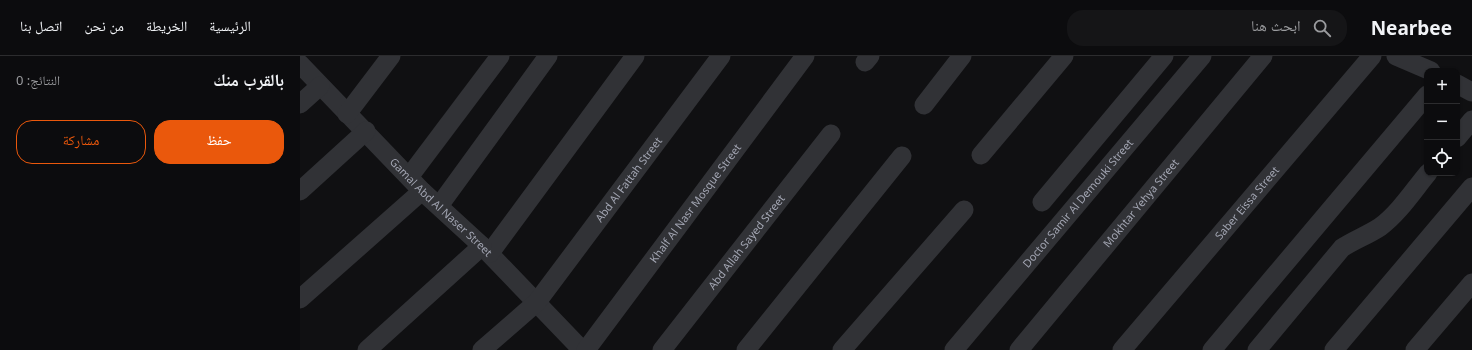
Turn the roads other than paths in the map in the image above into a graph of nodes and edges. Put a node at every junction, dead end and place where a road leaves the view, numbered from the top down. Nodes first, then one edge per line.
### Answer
1 (391, 56) edge
2 (500, 56) edge
3 (548, 56) edge
4 (635, 56) edge
5 (721, 56) edge
6 (805, 56) edge
7 (962, 56) edge
8 (1064, 56) edge
9 (1164, 56) edge
10 (1202, 56) edge
11 (1263, 56) edge
12 (1372, 56) edge
13 (1396, 56) edge
14 (300, 64) edge
15 (1424, 68) edge
16 (320, 86) junction
17 (1424, 99) edge
18 (300, 104) edge
19 (924, 104) dead end
20 (347, 114) junction
21 (1472, 120) edge
22 (366, 131) junction
23 (831, 134) dead end
24 (1460, 134) edge
25 (981, 155) dead end
26 (902, 156) dead end
27 (1425, 176) edge
28 (416, 184) junction
29 (1472, 187) edge
30 (300, 191) edge
31 (1042, 202) dead end
32 (439, 206) junction
33 (964, 210) dead end
34 (486, 250) junction
35 (1472, 283) edge
36 (300, 299) edge
37 (536, 302) junction
38 (367, 350) edge
39 (482, 350) edge
40 (582, 350) edge
41 (586, 350) edge
42 (662, 350) edge
43 (746, 350) edge
44 (842, 350) edge
45 (954, 350) edge
46 (1019, 350) edge
47 (1122, 350) edge
48 (1212, 350) edge
49 (1257, 350) edge
50 (1334, 350) edge
51 (1415, 350) edge

1 - 20 street
2 - 28 street
3 - 32 street
4 - 34 street
5 - 37 street, Abd Al Fattah Street
6 - 41 street, Khalf Al Nasr Mosque Street
7 - 19 street
8 - 25 street
9 - 31 street
10 - 45 street, Doctor Samir Al Demouki Street
11 - 46 street, Mokhtar Yehya Street
12 - 47 street, Saber Eissa Street
13 - 15 street
14 - 16 street, Gamal Abd Al Naser Street
16 - 18 street
16 - 20 street, Gamal Abd Al Naser Street
17 - 48 street
20 - 22 street, Gamal Abd Al Naser Street
21 - 24 street
22 - 28 street, Gamal Abd Al Naser Street
22 - 30 street
23 - 42 street, Abd Allah Sayed Street
26 - 43 street
27 - 49 street
28 - 32 street, Gamal Abd Al Naser Street
28 - 36 street
29 - 50 street
32 - 34 street, Gamal Abd Al Naser Street
33 - 44 street
34 - 37 street, Gamal Abd Al Naser Street
34 - 38 street
35 - 51 street
37 - 39 street, Abd Al Fattah Street
37 - 40 street, Gamal Abd Al Naser Street

